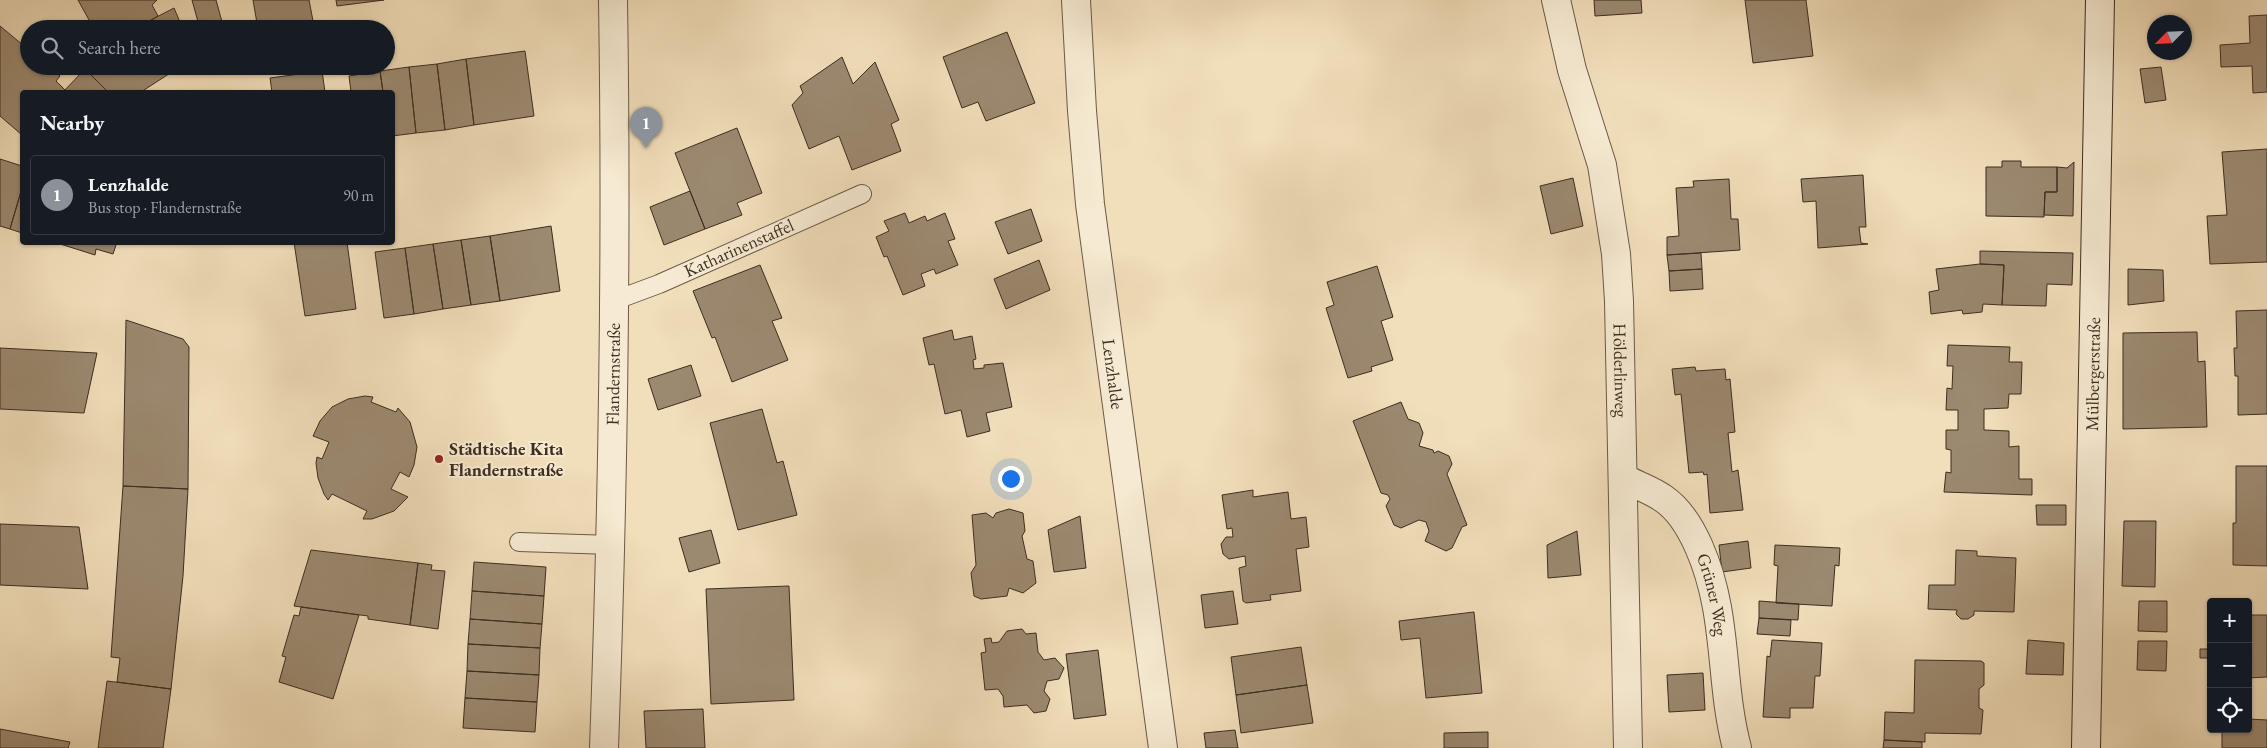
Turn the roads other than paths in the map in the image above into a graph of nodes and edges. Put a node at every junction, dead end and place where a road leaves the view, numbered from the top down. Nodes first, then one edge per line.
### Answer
1 (614, 0) edge
2 (1076, 0) edge
3 (1556, 0) edge
4 (2100, 0) edge
5 (862, 194) dead end
6 (616, 300) junction
7 (1623, 478) junction
8 (519, 542) dead end
9 (612, 545) junction
10 (604, 748) edge
11 (1163, 748) edge
12 (1628, 748) edge
13 (1737, 748) edge
14 (2086, 748) edge

1 - 6 street, Flandernstraße
2 - 11 street, Lenzhalde
3 - 7 street, Hölderlinweg
4 - 14 street, Mülbergerstraße
5 - 6 lane, Katharinenstaffel
6 - 9 street, Flandernstraße
7 - 12 street, Hölderlinweg
7 - 13 street, Grüner Weg
8 - 9 lane
9 - 10 street, Flandernstraße

